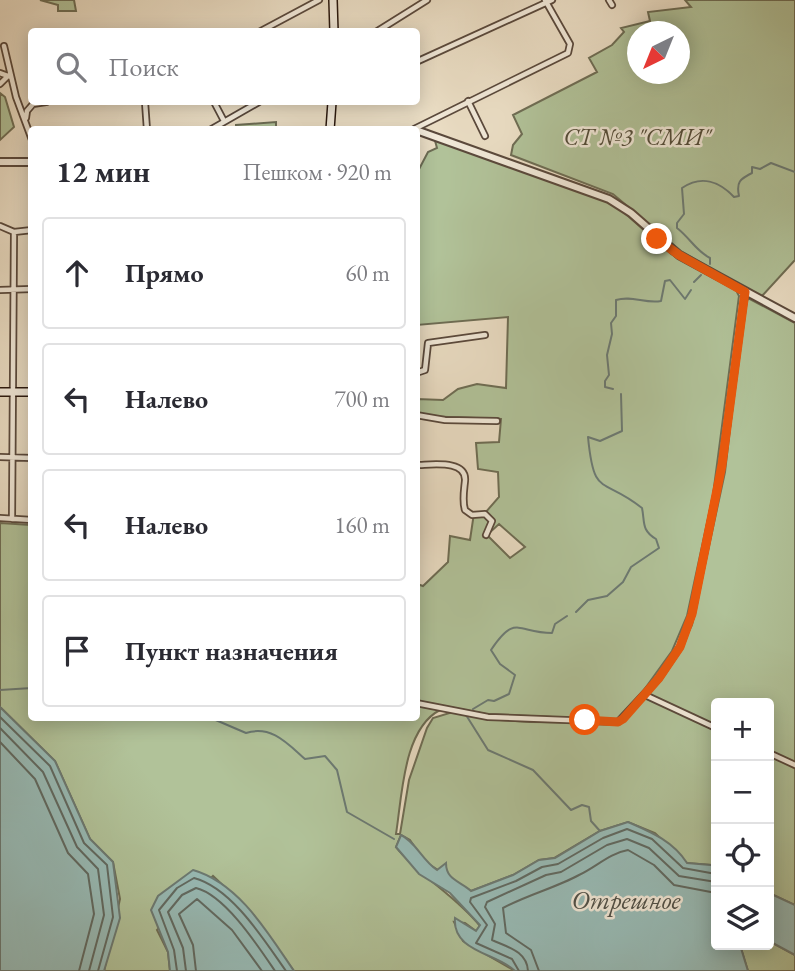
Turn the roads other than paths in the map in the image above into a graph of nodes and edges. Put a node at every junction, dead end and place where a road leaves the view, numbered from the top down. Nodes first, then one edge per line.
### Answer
1 (318, 0) edge
2 (333, 0) edge
3 (427, 0) edge
4 (548, 1) edge
5 (266, 28) edge
6 (334, 28) edge
7 (382, 28) edge
8 (4, 46) dead end
9 (420, 60) edge
10 (5, 75) edge
11 (0, 84) edge
12 (468, 101) junction
13 (32, 105) edge
14 (145, 105) edge
15 (216, 105) edge
16 (253, 105) edge
17 (332, 105) edge
18 (26, 118) junction
19 (224, 121) junction
20 (28, 126) edge
21 (147, 126) edge
22 (216, 126) edge
23 (330, 126) edge
24 (420, 127) edge
25 (420, 131) edge
26 (485, 136) dead end
27 (0, 162) edge
28 (28, 162) edge
29 (0, 226) edge
30 (28, 230) edge
31 (14, 232) junction
32 (13, 289) junction
33 (28, 289) edge
34 (0, 290) edge
35 (745, 292) junction
36 (795, 318) edge
37 (485, 335) dead end
38 (420, 372) edge
39 (0, 392) edge
40 (13, 392) junction
41 (28, 392) edge
42 (420, 416) edge
43 (497, 421) dead end
44 (0, 457) edge
45 (14, 458) junction
46 (28, 458) edge
47 (420, 465) edge
48 (0, 518) edge
49 (12, 519) junction
50 (28, 520) edge
51 (486, 535) dead end
52 (645, 695) junction
53 (420, 704) edge
54 (711, 726) edge
55 (774, 755) edge
56 (795, 765) edge

1 - 5 street
2 - 6 main road
3 - 7 street
4 - 9 street
4 - 12 street
8 - 10 street
10 - 11 street
10 - 18 street
12 - 24 street
12 - 26 street
13 - 18 street
14 - 21 street
15 - 19 street
16 - 19 street
17 - 23 main road
18 - 20 street
19 - 22 street
25 - 35 street
27 - 28 street
29 - 31 street
30 - 31 street
31 - 32 street
32 - 33 street
32 - 34 street
32 - 40 street
35 - 36 street
35 - 52 street
37 - 38 street
39 - 40 main road
40 - 41 main road
40 - 45 street
42 - 43 street
44 - 45 street
45 - 46 street
45 - 49 street
47 - 51 street
48 - 49 street
49 - 50 street
52 - 53 street
52 - 54 street
55 - 56 street

